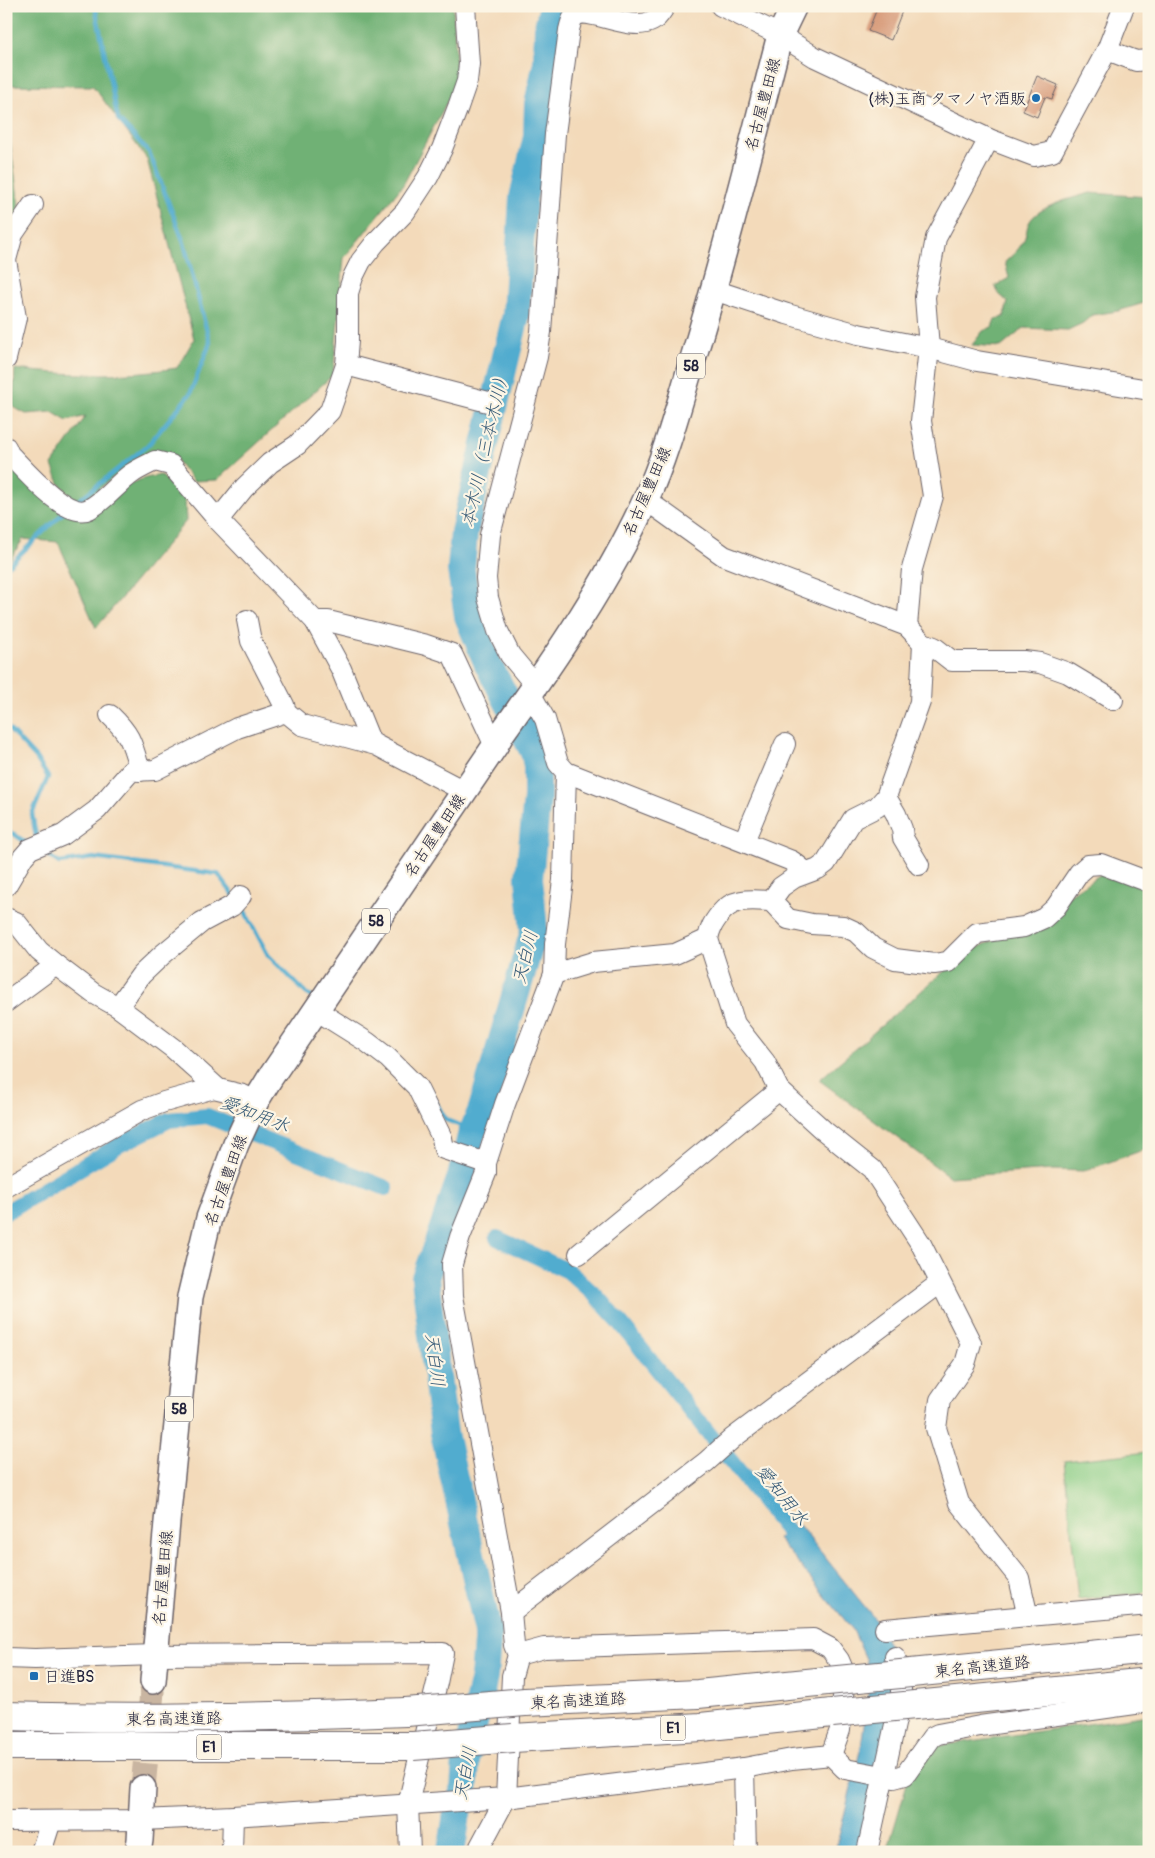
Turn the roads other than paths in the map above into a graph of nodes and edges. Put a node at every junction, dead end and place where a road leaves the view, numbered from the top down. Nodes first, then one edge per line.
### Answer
1 (465, 6) edge
2 (665, 6) edge
3 (720, 6) edge
4 (794, 6) edge
5 (1124, 6) edge
6 (780, 34) junction
7 (1107, 50) junction
8 (1149, 60) edge
9 (989, 139) junction
10 (33, 205) dead end
11 (714, 290) junction
12 (929, 348) junction
13 (6, 359) edge
14 (346, 365) junction
15 (1149, 390) edge
16 (488, 402) dead end
17 (6, 446) edge
18 (646, 500) junction
19 (218, 520) junction
20 (248, 620) dead end
21 (315, 621) junction
22 (908, 626) junction
23 (923, 642) junction
24 (530, 692) junction
25 (1113, 700) dead end
26 (286, 712) junction
27 (110, 715) dead end
28 (498, 739) junction
29 (371, 743) junction
30 (785, 744) dead end
31 (140, 771) junction
32 (566, 772) junction
33 (464, 791) junction
34 (886, 797) junction
35 (744, 841) junction
36 (919, 865) dead end
37 (806, 872) junction
38 (1149, 882) edge
39 (6, 886) edge
40 (241, 896) dead end
41 (771, 901) junction
42 (6, 918) edge
43 (708, 939) junction
44 (56, 964) junction
45 (554, 974) junction
46 (6, 1002) edge
47 (118, 1007) junction
48 (316, 1010) junction
49 (214, 1088) junction
50 (779, 1090) junction
51 (254, 1105) junction
52 (486, 1164) junction
53 (6, 1187) edge
54 (579, 1254) dead end
55 (940, 1283) junction
56 (1149, 1605) edge
57 (511, 1612) junction
58 (1028, 1616) junction
59 (885, 1629) dead end
60 (1149, 1649) edge
61 (155, 1655) junction
62 (518, 1655) junction
63 (6, 1658) edge
64 (903, 1665) junction
65 (154, 1681) tunnel mouth
66 (1149, 1682) edge
67 (1149, 1702) edge
68 (6, 1716) edge
69 (6, 1746) edge
70 (831, 1755) junction
71 (744, 1768) junction
72 (884, 1778) junction
73 (143, 1788) tunnel mouth
74 (498, 1798) junction
75 (408, 1804) junction
76 (233, 1816) junction
77 (140, 1820) junction
78 (6, 1821) edge
79 (51, 1821) junction
80 (41, 1852) edge
81 (138, 1852) edge
82 (232, 1852) edge
83 (410, 1852) edge
84 (477, 1852) edge
85 (746, 1852) edge
86 (867, 1852) edge

1 - 14 street
2 - 24 street
3 - 6 street
4 - 6 main road, 名古屋豊田線 / 58
5 - 7 street
6 - 9 street
6 - 11 main road, 名古屋豊田線 / 58
7 - 8 street
7 - 9 street
9 - 12 street
10 - 13 street
11 - 12 street
11 - 18 main road, 名古屋豊田線 / 58
12 - 15 street
12 - 22 street
14 - 16 street
14 - 19 street
17 - 19 street
18 - 22 street
18 - 24 main road, 名古屋豊田線 / 58
19 - 21 street
20 - 26 street
21 - 28 street
21 - 29 street
22 - 23 street
23 - 25 street
23 - 34 street
24 - 28 main road, 名古屋豊田線 / 58
24 - 32 street
26 - 29 street
26 - 31 street
27 - 31 street
28 - 33 main road, 名古屋豊田線 / 58
29 - 33 street
30 - 35 street
31 - 39 street
32 - 35 street
32 - 45 street
33 - 48 main road, 名古屋豊田線 / 58
34 - 36 street
34 - 37 street
35 - 37 street
37 - 41 street
38 - 41 street
40 - 47 street
41 - 43 street
42 - 44 street
43 - 45 street
43 - 50 street
44 - 46 street
44 - 47 street
45 - 52 street
47 - 49 street
48 - 51 main road, 名古屋豊田線 / 58
48 - 52 street
49 - 51 street
49 - 53 street
50 - 54 street
50 - 55 street
51 - 61 main road, 名古屋豊田線 / 58
52 - 57 street
55 - 57 street
55 - 58 street
56 - 58 street
57 - 62 street
58 - 59 street
60 - 64 highway, 東名高速道路 / E1
61 - 63 street
61 - 65 main road, 名古屋豊田線 / 58
61 - 75 street
62 - 70 street
62 - 74 street
64 - 68 highway, 東名高速道路 / E1, bridge
64 - 72 street
66 - 69 highway, 東名高速道路 / E1, bridge
67 - 72 street
70 - 71 street
70 - 72 street
71 - 74 street
71 - 85 street
72 - 86 street
73 - 77 main road
74 - 75 street
74 - 84 street
75 - 76 street
75 - 83 street
76 - 77 street
76 - 82 street
77 - 79 street
77 - 81 main road
78 - 79 street
79 - 80 street

